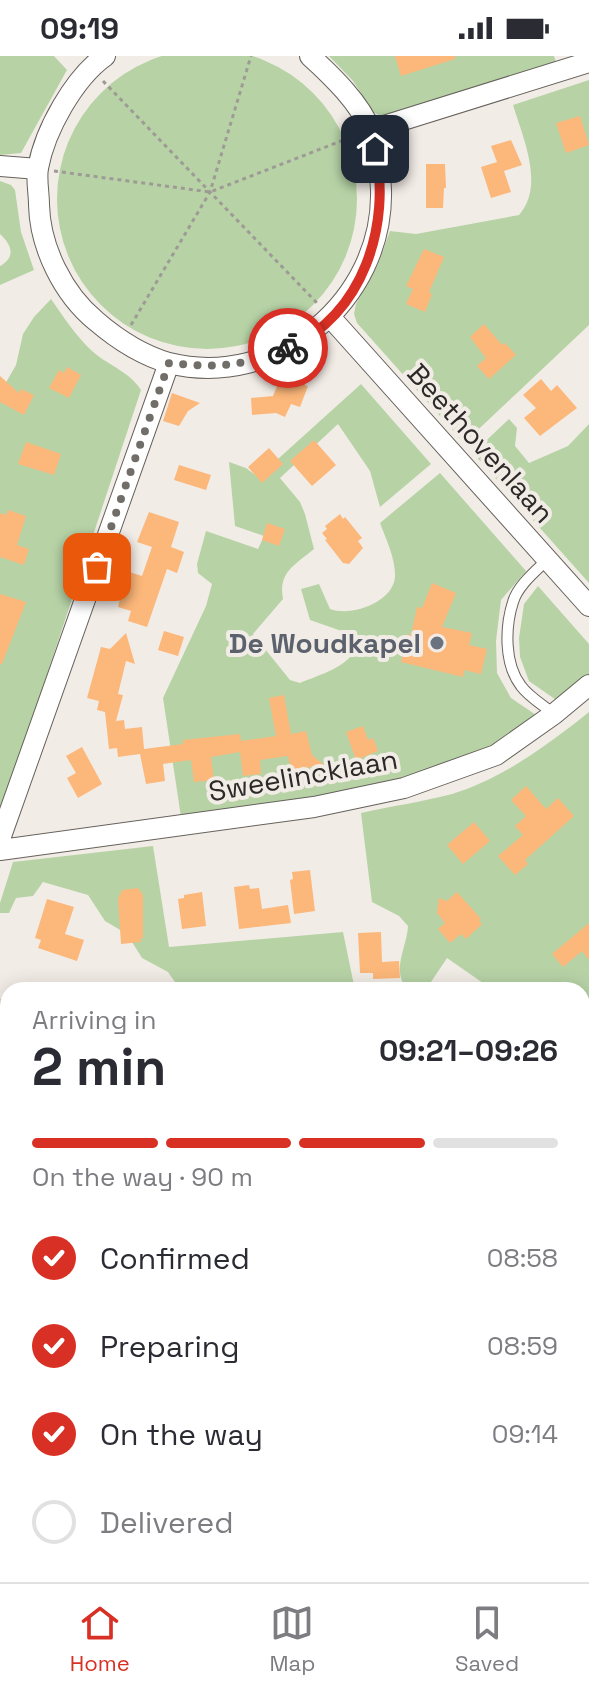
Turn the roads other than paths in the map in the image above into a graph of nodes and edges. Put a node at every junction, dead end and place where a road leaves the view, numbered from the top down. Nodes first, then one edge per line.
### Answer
1 (310, 56) edge
2 (91, 60) edge
3 (589, 62) edge
4 (371, 130) junction
5 (0, 166) edge
6 (38, 169) junction
7 (331, 318) junction
8 (169, 363) junction
9 (548, 559) junction
10 (589, 606) edge
11 (589, 685) edge
12 (554, 714) junction
13 (0, 839) edge
14 (0, 850) edge

1 - 4 street
2 - 6 street
3 - 4 street
4 - 7 street
5 - 6 street
6 - 8 street
7 - 8 street
7 - 9 street, Beethovenlaan
8 - 13 street
9 - 10 street, Beethovenlaan
9 - 12 lane
11 - 12 street, Sweelincklaan
12 - 14 street, Sweelincklaan

